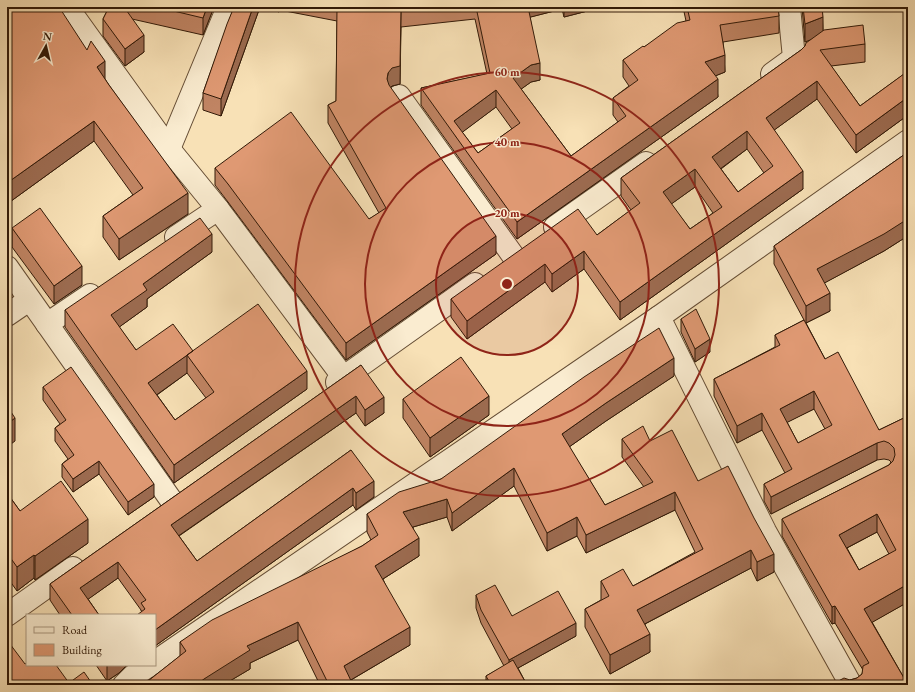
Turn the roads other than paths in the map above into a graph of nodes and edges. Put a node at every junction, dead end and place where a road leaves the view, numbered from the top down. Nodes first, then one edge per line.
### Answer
1 (67, 7) edge
2 (228, 7) edge
3 (789, 7) edge
4 (755, 86) edge
5 (399, 96) edge
6 (908, 142) edge
7 (169, 149) junction
8 (664, 150) edge
9 (218, 208) junction
10 (159, 248) edge
11 (514, 257) junction
12 (7, 267) edge
13 (106, 284) edge
14 (29, 300) junction
15 (7, 315) edge
16 (659, 317) junction
17 (47, 324) junction
18 (344, 378) junction
19 (324, 391) edge
20 (171, 500) edge
21 (87, 559) edge
22 (10, 607) edge
23 (156, 661) edge
24 (148, 666) edge
25 (124, 685) edge
26 (851, 685) edge

1 - 7 street
2 - 7 street
3 - 4 street
5 - 11 street
6 - 16 street
7 - 9 street
8 - 11 street
9 - 10 street
9 - 18 street
11 - 18 street
12 - 14 street
13 - 17 street
14 - 15 street
14 - 17 street
16 - 23 street
16 - 26 street
17 - 20 street
18 - 19 street
21 - 22 street
24 - 25 street

